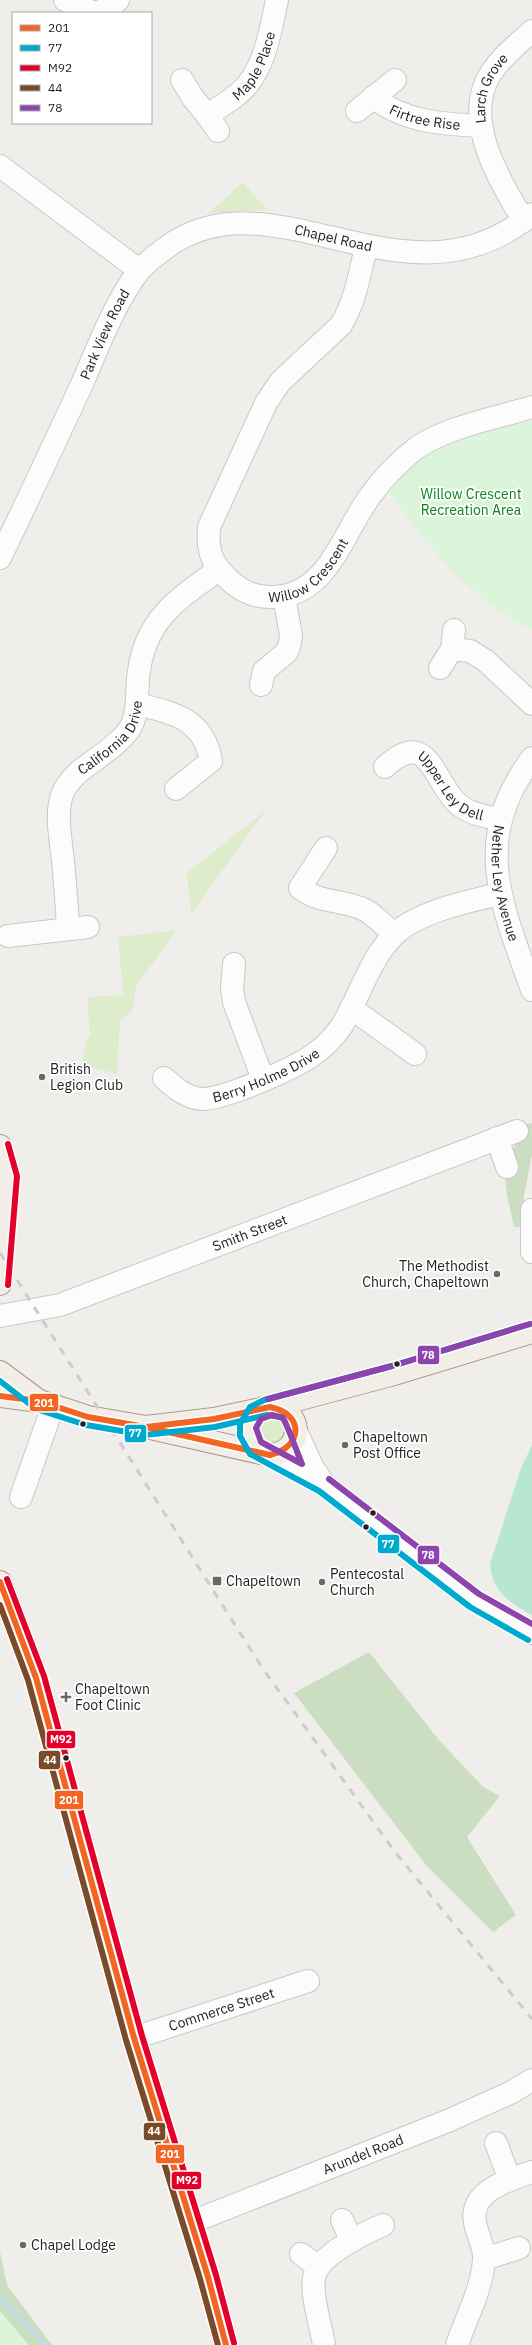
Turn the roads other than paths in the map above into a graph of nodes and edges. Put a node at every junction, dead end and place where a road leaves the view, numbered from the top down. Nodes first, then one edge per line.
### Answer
1 (65, 0) edge
2 (118, 0) edge
3 (277, 0) edge
4 (93, 12) edge
5 (97, 12) edge
6 (532, 31) edge
7 (182, 80) dead end
8 (395, 80) dead end
9 (373, 97) junction
10 (357, 111) dead end
11 (481, 126) junction
12 (0, 166) edge
13 (528, 218) edge
14 (366, 247) junction
15 (139, 270) junction
16 (532, 407) edge
17 (0, 558) edge
18 (218, 570) junction
19 (284, 597) junction
20 (440, 668) dead end
21 (261, 685) dead end
22 (137, 704) junction
23 (532, 704) edge
24 (532, 758) edge
25 (385, 767) dead end
26 (176, 789) dead end
27 (500, 819) junction
28 (326, 848) dead end
29 (500, 894) junction
30 (394, 934) junction
31 (8, 936) dead end
32 (234, 964) dead end
33 (532, 990) edge
34 (350, 1008) junction
35 (417, 1055) dead end
36 (164, 1078) dead end
37 (263, 1079) junction
38 (517, 1131) dead end
39 (497, 1138) junction
40 (0, 1146) edge
41 (507, 1167) dead end
42 (532, 1210) edge
43 (532, 1252) edge
44 (0, 1284) edge
45 (0, 1316) edge
46 (532, 1332) edge
47 (0, 1371) edge
48 (0, 1377) edge
49 (329, 1391) junction
50 (0, 1396) edge
51 (46, 1404) junction
52 (266, 1408) junction
53 (146, 1427) junction
54 (296, 1427) junction
55 (266, 1454) junction
56 (323, 1484) junction
57 (21, 1497) dead end
58 (0, 1582) edge
59 (532, 1633) edge
60 (308, 1980) dead end
61 (134, 2038) junction
62 (532, 2080) edge
63 (496, 2143) dead end
64 (532, 2172) edge
65 (510, 2180) junction
66 (342, 2220) dead end
67 (192, 2222) junction
68 (383, 2225) dead end
69 (352, 2240) junction
70 (519, 2248) dead end
71 (484, 2259) junction
72 (226, 2345) edge
73 (324, 2345) edge
74 (457, 2345) edge

1 - 4 street
2 - 5 street
3 - 7 street, Maple Place
6 - 11 street, Larch Grove
8 - 9 street, Firtree Rise
9 - 10 street, Firtree Rise
9 - 11 street, Firtree Rise
11 - 13 street, Larch Grove
12 - 15 street
13 - 14 street, Chapel Road
14 - 15 street, Chapel Road
14 - 18 street, Willow Crescent
15 - 17 street, Park View Road
16 - 19 street, Willow Crescent
18 - 19 street, Willow Crescent
18 - 22 street, California Drive
19 - 21 street
20 - 23 street
22 - 26 street
22 - 31 street, California Drive
24 - 27 street, Nether Ley Avenue
25 - 27 street, Upper Ley Dell
27 - 29 street, Nether Ley Avenue
28 - 30 street
29 - 30 street, Berry Holme Drive
29 - 33 street, Nether Ley Avenue
30 - 34 street, Berry Holme Drive
32 - 37 street
34 - 35 street
34 - 37 street, Berry Holme Drive
36 - 37 street, Berry Holme Drive
38 - 39 street, Smith Street
39 - 41 street
39 - 45 street, Smith Street
40 - 44 main road
42 - 43 street
46 - 49 main road
47 - 48 main road
47 - 51 main road
49 - 52 main road
49 - 54 main road
50 - 51 main road
51 - 53 main road
51 - 57 street
52 - 53 main road
52 - 54 main road
52 - 55 main road
53 - 55 main road
54 - 55 main road
54 - 56 street
55 - 56 street
56 - 59 street
58 - 61 main road
60 - 61 street, Commerce Street
61 - 67 main road
62 - 67 street, Arundel Road
63 - 65 street
64 - 65 street
65 - 71 street
66 - 69 street
67 - 72 main road
68 - 69 street
69 - 73 street
70 - 71 street
71 - 74 street

